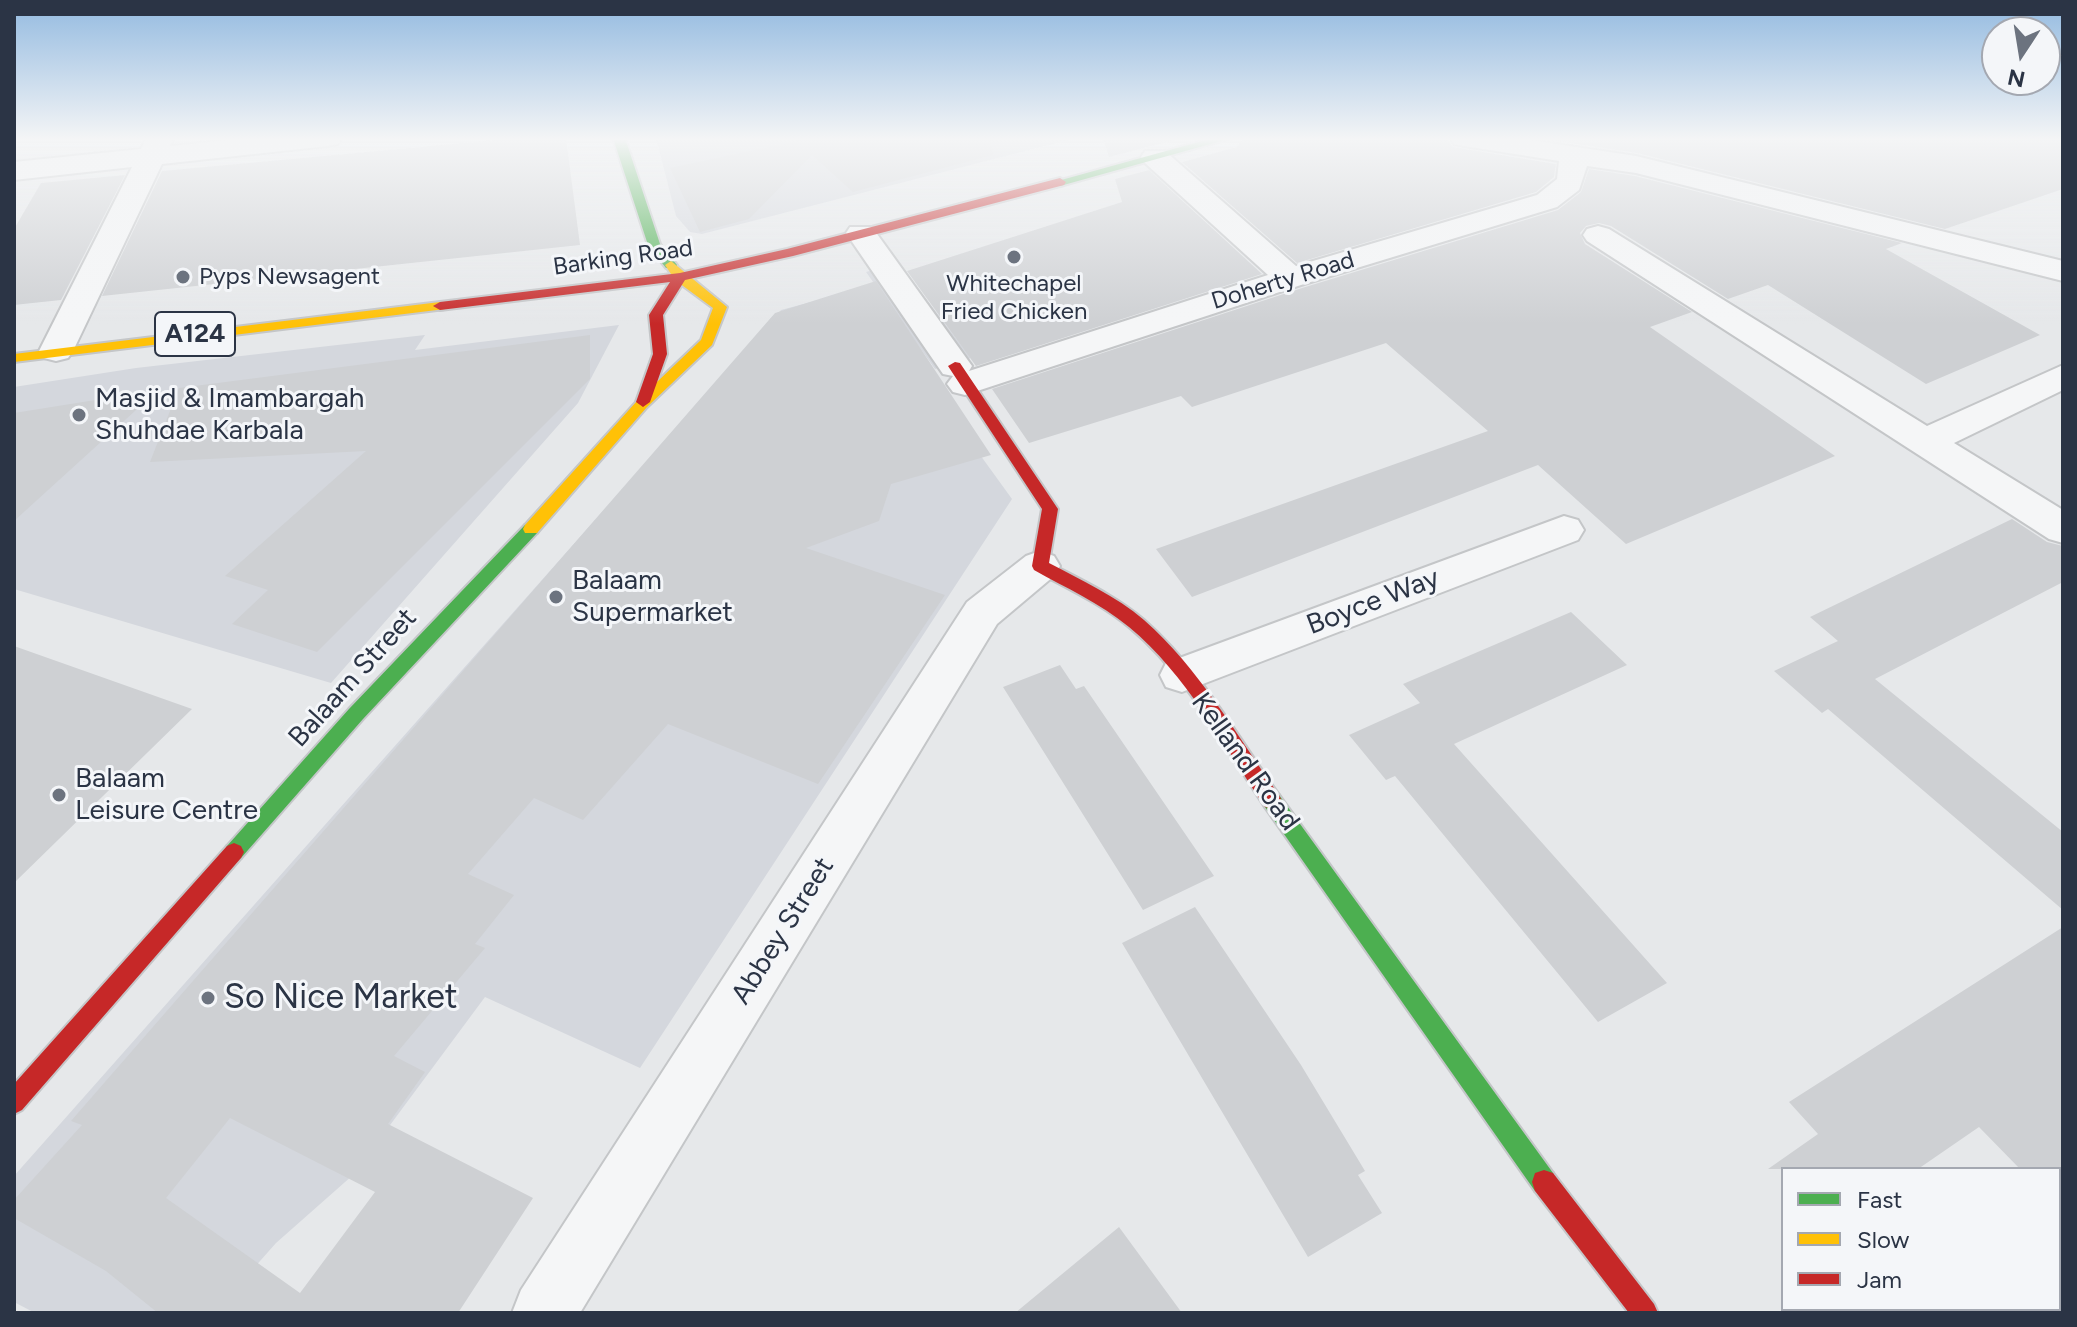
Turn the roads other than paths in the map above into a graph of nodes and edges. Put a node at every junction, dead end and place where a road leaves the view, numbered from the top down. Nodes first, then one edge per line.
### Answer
1 (129, 200) edge
2 (639, 200) edge
3 (989, 200) edge
4 (1203, 200) edge
5 (1549, 200) edge
6 (1777, 200) edge
7 (861, 233) junction
8 (1598, 235) dead end
9 (2063, 271) edge
10 (680, 277) junction
11 (1290, 278) junction
12 (56, 351) junction
13 (14, 358) edge
14 (960, 375) junction
15 (2063, 376) edge
16 (642, 404) junction
17 (1926, 441) junction
18 (2063, 529) edge
19 (1564, 530) dead end
20 (1040, 566) junction
21 (1182, 675) junction
22 (14, 1102) edge
23 (544, 1313) edge
24 (1645, 1313) edge

1 - 12 street
2 - 10 main road
3 - 7 main road, Barking Road / A124
4 - 11 street
5 - 11 street, Doherty Road
6 - 9 street
7 - 10 main road, Barking Road / A124
7 - 14 street
8 - 17 street
10 - 12 main road, Barking Road / A124
10 - 16 main road, Balaam Street
10 - 16 main road, Balaam Street
11 - 14 street, Doherty Road
12 - 13 main road, Barking Road / A124
14 - 20 main road
15 - 17 street
16 - 22 main road, Balaam Street
17 - 18 street
19 - 21 street, Boyce Way
20 - 21 main road, Kelland Road
20 - 23 street, Abbey Street
21 - 24 main road, Kelland Road

